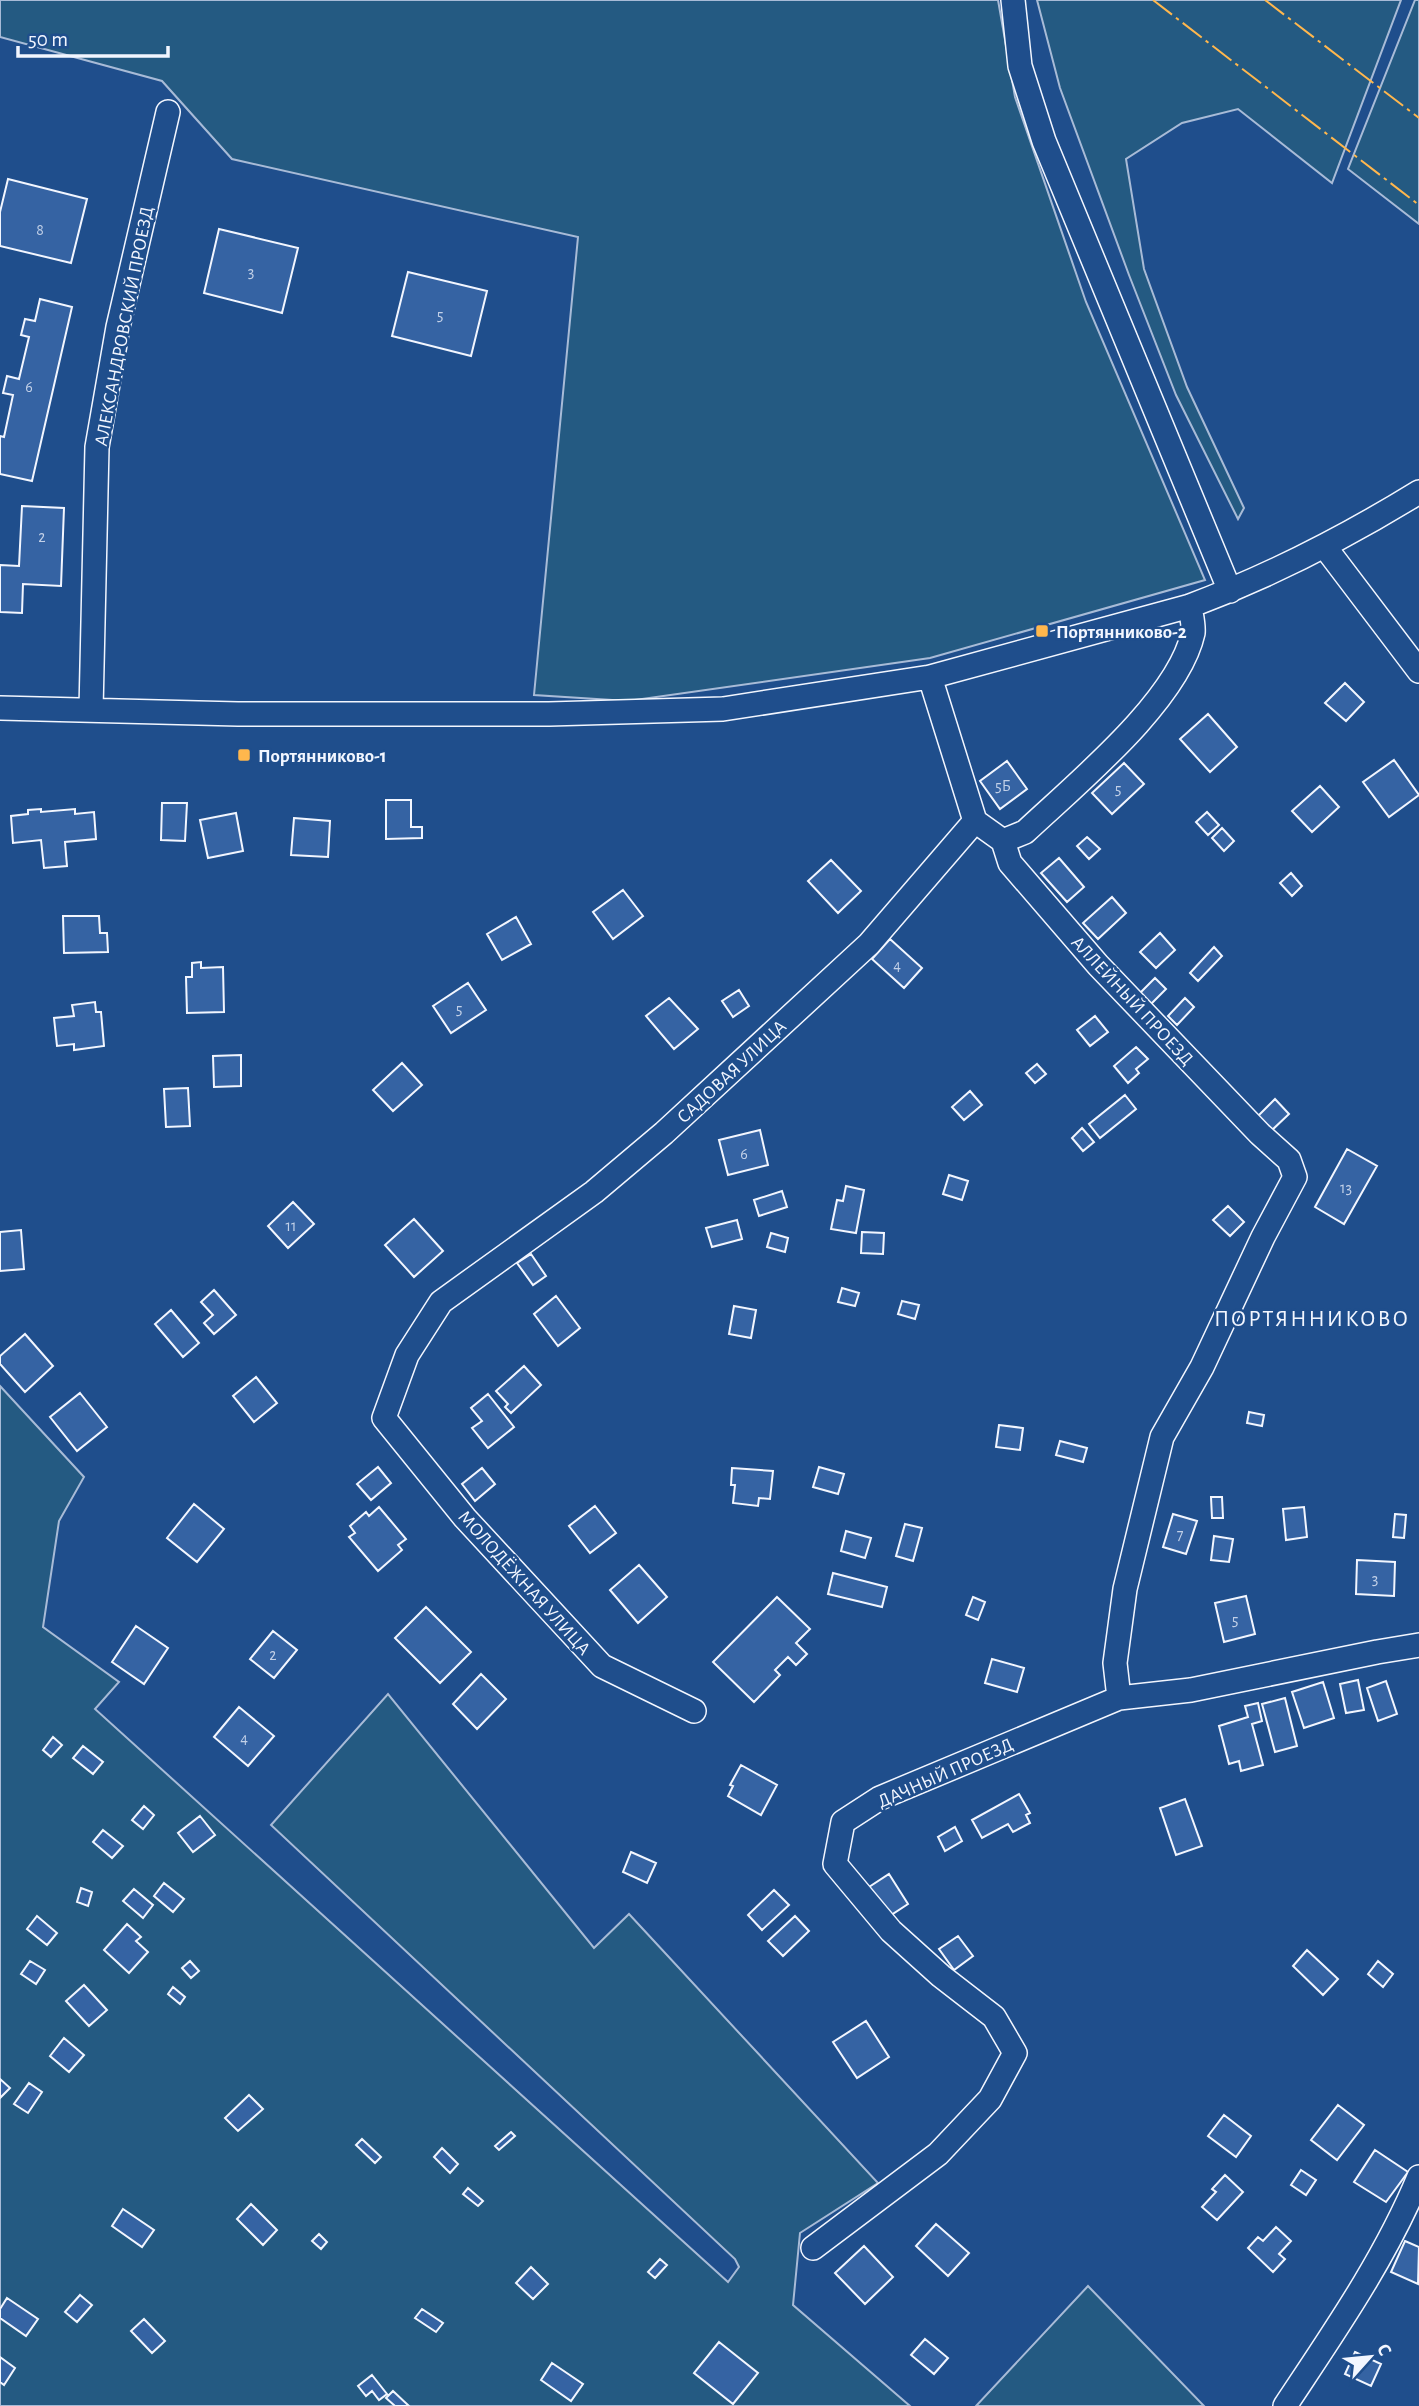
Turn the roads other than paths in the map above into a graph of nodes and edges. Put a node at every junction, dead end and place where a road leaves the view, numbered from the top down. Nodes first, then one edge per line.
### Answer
1 (1013, 0) edge
2 (168, 112) dead end
3 (1419, 492) edge
4 (1325, 547) junction
5 (1230, 591) junction
6 (1190, 606) junction
7 (1419, 671) edge
8 (930, 677) junction
9 (0, 708) edge
10 (91, 710) junction
11 (975, 821) junction
12 (1003, 841) junction
13 (384, 1418) joint
14 (1419, 1646) edge
15 (1119, 1698) junction
16 (694, 1711) dead end
17 (1419, 2177) edge
18 (813, 2248) dead end
19 (1285, 2406) edge

1 - 5 street
2 - 10 street, АЛЕКСАНДРОВСКИЙ ПРОЕЗД
3 - 4 street
4 - 5 street
4 - 7 street
5 - 6 street
6 - 8 street
6 - 12 street
8 - 10 street
8 - 11 street
9 - 10 street
11 - 12 street, АЛЛЕЙНЫЙ ПРОЕЗД
11 - 13 street, САДОВАЯ УЛИЦА
12 - 15 street, АЛЛЕЙНЫЙ ПРОЕЗД
13 - 16 street, МОЛОДЁЖНАЯ УЛИЦА
14 - 15 street, ДАЧНЫЙ ПРОЕЗД
15 - 18 street, ДАЧНЫЙ ПРОЕЗД
17 - 19 street

